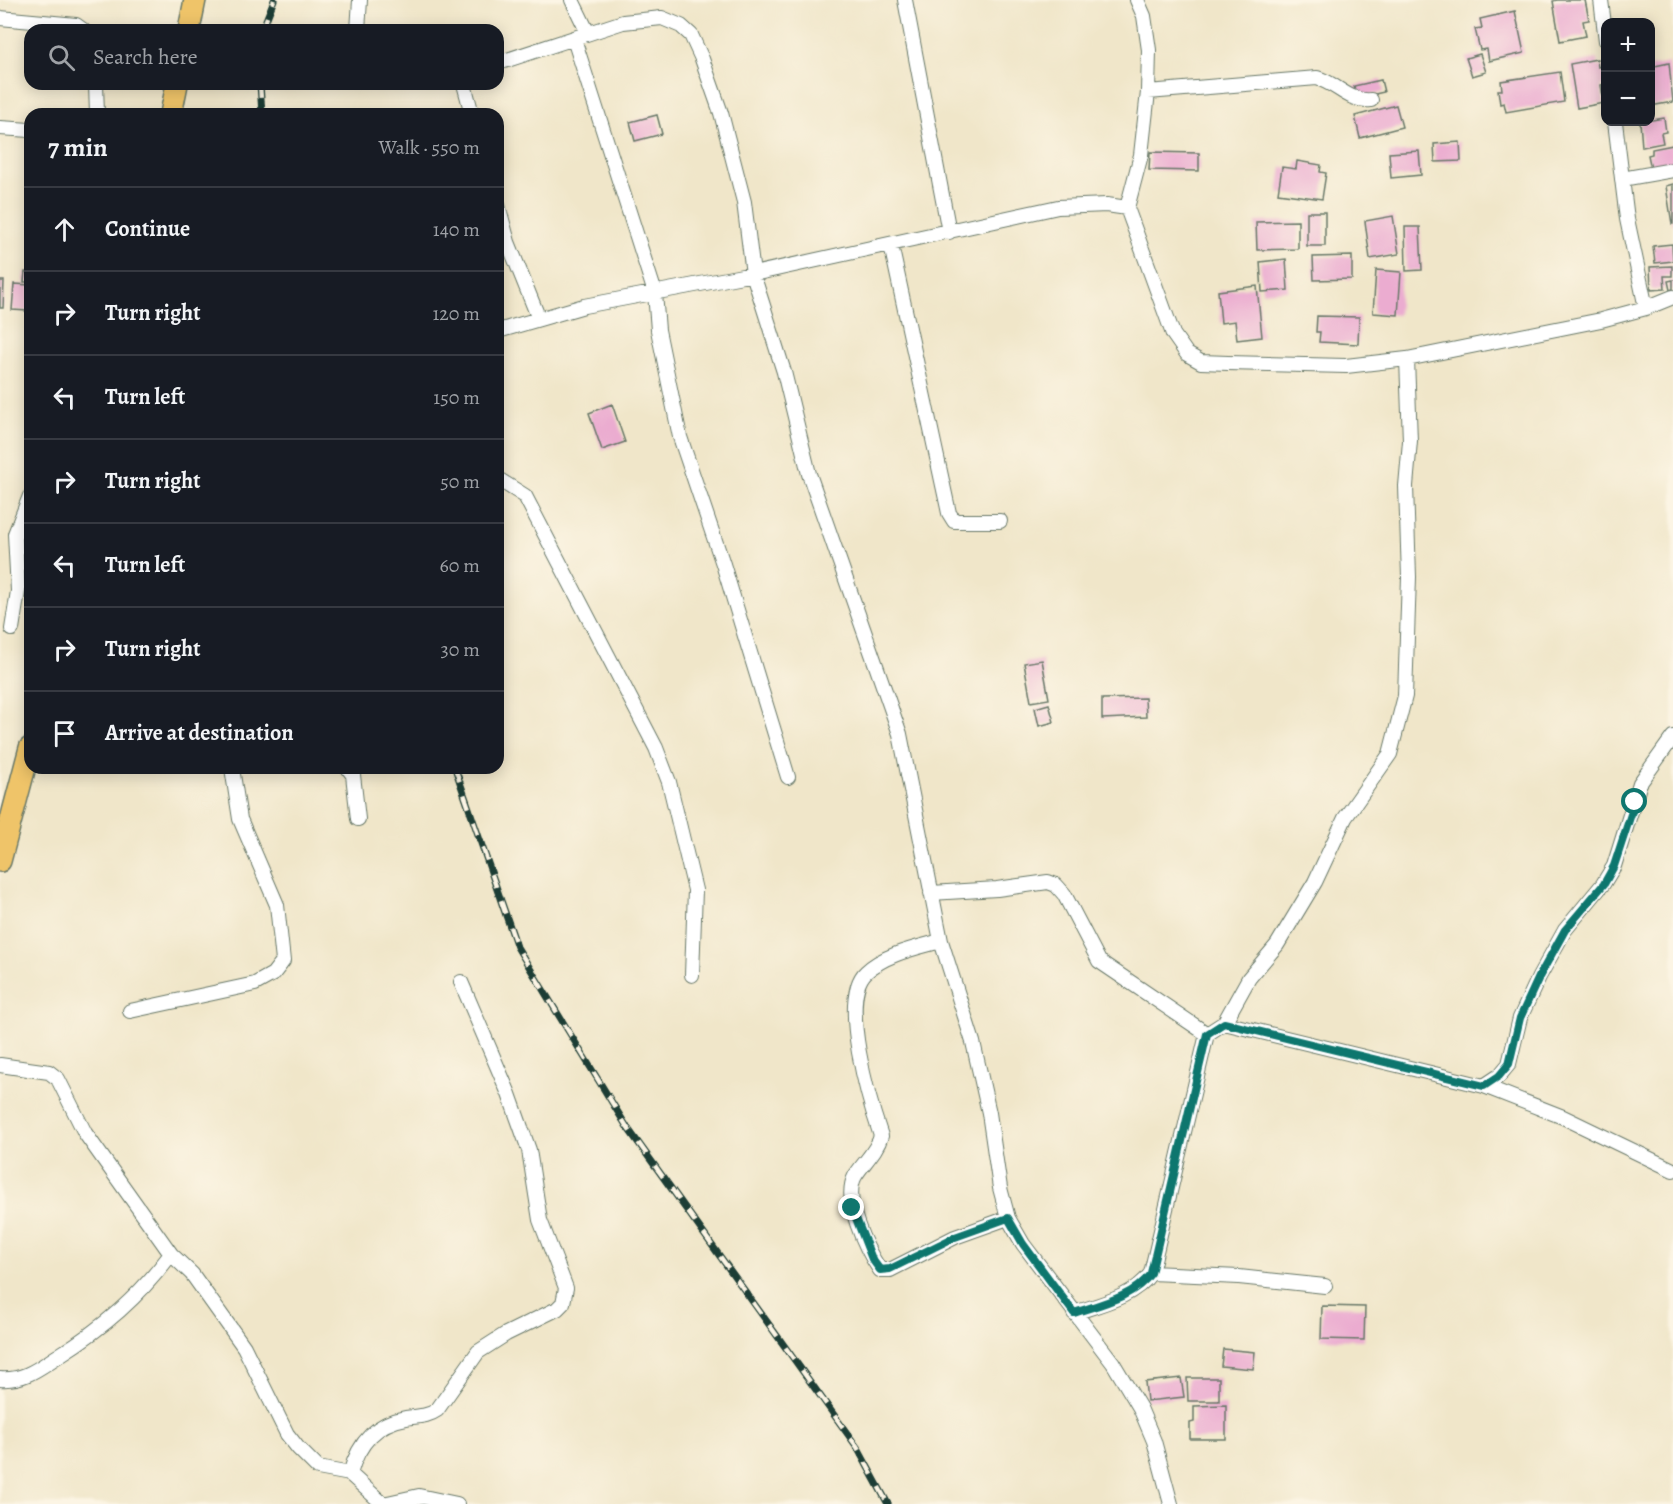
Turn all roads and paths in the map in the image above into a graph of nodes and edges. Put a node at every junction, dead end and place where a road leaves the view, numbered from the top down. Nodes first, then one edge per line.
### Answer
1 (195, 0) edge
2 (360, 0) edge
3 (572, 0) edge
4 (905, 0) edge
5 (1137, 0) edge
6 (1601, 0) edge
7 (0, 18) edge
8 (1603, 18) edge
9 (65, 24) edge
10 (190, 24) edge
11 (358, 24) edge
12 (588, 33) junction
13 (574, 39) junction
14 (504, 61) edge
15 (96, 90) edge
16 (176, 90) edge
17 (466, 90) edge
18 (1148, 92) junction
19 (1371, 100) dead end
20 (97, 108) edge
21 (172, 108) edge
22 (470, 108) edge
23 (1615, 126) edge
24 (0, 128) edge
25 (24, 130) edge
26 (1673, 170) edge
27 (1622, 179) junction
28 (1127, 208) junction
29 (504, 227) edge
30 (949, 232) junction
31 (891, 245) junction
32 (753, 274) junction
33 (655, 293) junction
34 (1673, 297) edge
35 (1646, 308) junction
36 (539, 319) junction
37 (504, 329) edge
38 (1407, 359) junction
39 (504, 483) edge
40 (24, 511) edge
41 (1000, 521) dead end
42 (12, 629) dead end
43 (1673, 737) edge
44 (24, 770) edge
45 (233, 774) edge
46 (352, 774) edge
47 (788, 777) dead end
48 (358, 819) dead end
49 (2, 845) edge
50 (931, 893) junction
51 (941, 941) junction
52 (692, 975) dead end
53 (461, 982) dead end
54 (130, 1011) dead end
55 (1224, 1023) junction
56 (1207, 1034) junction
57 (0, 1065) edge
58 (1484, 1086) junction
59 (1673, 1170) edge
60 (1008, 1218) junction
61 (171, 1254) junction
62 (1151, 1273) junction
63 (1325, 1286) dead end
64 (1074, 1313) junction
65 (0, 1379) edge
66 (350, 1474) junction
67 (457, 1504) edge
68 (1171, 1504) edge

1 - 10 main road
2 - 11 street
3 - 12 street
4 - 30 street
5 - 18 street
6 - 8 street
7 - 9 street
12 - 13 street
12 - 32 street
13 - 14 street
13 - 33 street
15 - 20 street
16 - 21 main road
17 - 22 street
18 - 19 street
18 - 28 street
23 - 27 street
24 - 25 street
26 - 27 street
27 - 35 street
28 - 30 street
28 - 38 street
29 - 36 street
30 - 31 street
31 - 32 street
31 - 41 street
32 - 33 street
32 - 50 street
33 - 36 street
33 - 47 street
34 - 35 street
35 - 38 street
36 - 37 street
38 - 55 street
39 - 52 street
40 - 42 street
43 - 58 street
44 - 49 main road
45 - 54 street
46 - 48 street
50 - 51 street
50 - 56 street
51 - 60 street
51 - 60 street
53 - 66 street
55 - 56 street
55 - 58 street
56 - 62 street
57 - 61 street
58 - 59 street
60 - 64 street
61 - 65 street
61 - 66 street
62 - 63 street
62 - 64 street
64 - 68 street
66 - 67 street

